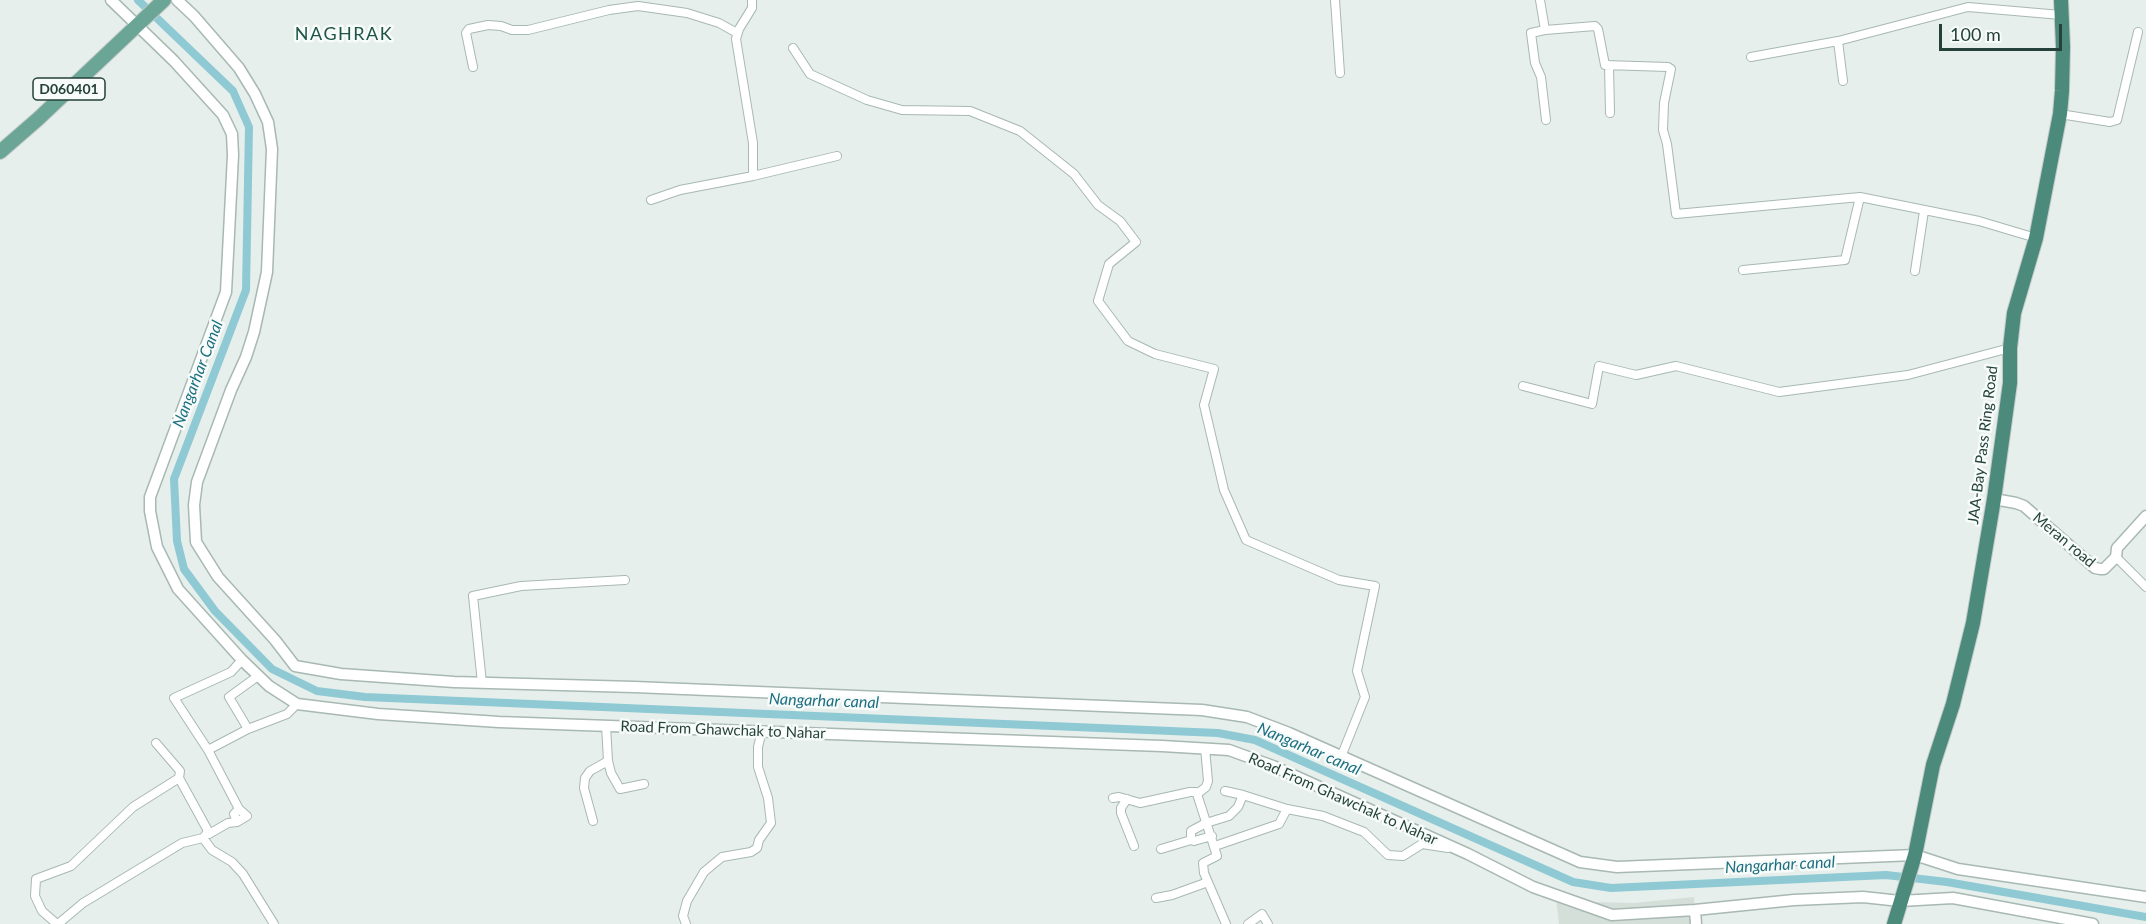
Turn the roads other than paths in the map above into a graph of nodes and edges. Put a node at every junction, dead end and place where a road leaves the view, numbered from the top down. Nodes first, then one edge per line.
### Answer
1 (111, 0) edge
2 (164, 0) edge
3 (177, 0) edge
4 (676, 0) edge
5 (752, 0) edge
6 (1335, 0) edge
7 (1540, 0) edge
8 (2061, 0) edge
9 (668, 9) junction
10 (2061, 15) junction
11 (138, 25) junction
12 (1545, 30) junction
13 (2138, 32) dead end
14 (737, 33) junction
15 (1838, 41) junction
16 (793, 48) dead end
17 (1752, 57) dead end
18 (1609, 65) junction
19 (473, 67) dead end
20 (1340, 73) dead end
21 (1843, 81) dead end
22 (1610, 113) dead end
23 (2060, 114) junction
24 (1546, 120) dead end
25 (0, 152) edge
26 (837, 156) dead end
27 (753, 176) junction
28 (1860, 197) junction
29 (651, 200) dead end
30 (1924, 211) junction
31 (2036, 238) junction
32 (1743, 270) dead end
33 (1915, 271) dead end
34 (2010, 348) junction
35 (1523, 386) dead end
36 (1994, 499) junction
37 (2146, 516) edge
38 (2116, 557) junction
39 (625, 580) dead end
40 (2146, 587) edge
41 (242, 660) junction
42 (258, 676) junction
43 (482, 682) junction
44 (297, 704) junction
45 (606, 726) junction
46 (249, 729) junction
47 (762, 731) junction
48 (156, 743) dead end
49 (1205, 748) junction
50 (208, 750) junction
51 (1341, 757) junction
52 (608, 761) junction
53 (179, 778) junction
54 (644, 784) dead end
55 (1225, 791) dead end
56 (1197, 794) junction
57 (1243, 795) junction
58 (1113, 798) dead end
59 (1127, 799) junction
60 (1287, 809) junction
61 (592, 821) dead end
62 (1206, 823) junction
63 (205, 836) junction
64 (1212, 836) junction
65 (1191, 840) junction
66 (1134, 846) dead end
67 (1215, 846) junction
68 (1161, 849) dead end
69 (1456, 849) junction
70 (1915, 855) junction
71 (1208, 882) junction
72 (1902, 896) junction
73 (2146, 897) edge
74 (1156, 898) dead end
75 (1695, 910) junction
76 (58, 924) edge
77 (274, 924) edge
78 (686, 924) edge
79 (1226, 924) edge
80 (1248, 924) edge
81 (1268, 924) edge
82 (1696, 924) edge
83 (1894, 924) edge
84 (2093, 924) edge

1 - 11 street, Road From Ghawchak to Nahar
2 - 11 main road
3 - 43 street
4 - 9 street
5 - 14 street
6 - 20 street
7 - 12 street
8 - 10 highway, JAA-Bay Pass Ring Road
9 - 14 street
9 - 19 street
10 - 15 street
10 - 23 highway, JAA-Bay Pass Ring Road
11 - 25 main road, D060401
11 - 41 street, Road From Ghawchak to Nahar
12 - 18 street
12 - 24 street
13 - 23 street
14 - 27 street
15 - 17 street
15 - 21 street
16 - 51 street
18 - 22 street
18 - 28 street
23 - 31 highway, JAA-Bay Pass Ring Road
26 - 27 street
27 - 29 street
28 - 30 street
28 - 32 street
30 - 31 street
30 - 33 street
31 - 34 highway, JAA-Bay Pass Ring Road
34 - 35 street
34 - 36 highway, JAA-Bay Pass Ring Road
36 - 38 street, Meran road
36 - 70 highway, JAA-Bay Pass Ring Road
37 - 38 street, Meran road
38 - 40 street
39 - 43 street
41 - 42 street, Road From Ghawchak to Nahar
41 - 50 street
42 - 44 street, Road From Ghawchak to Nahar
42 - 46 street
43 - 51 street
44 - 45 street, Road From Ghawchak to Nahar
44 - 46 street
45 - 47 street, Road From Ghawchak to Nahar
45 - 52 street
46 - 50 street
47 - 49 street, Road From Ghawchak to Nahar
47 - 78 street
48 - 53 street
49 - 56 street
49 - 69 street, Road From Ghawchak to Nahar
50 - 63 street
51 - 70 street
52 - 54 street
52 - 61 street
53 - 63 street
53 - 76 street
55 - 57 street
56 - 59 street
56 - 62 street
57 - 60 street
57 - 62 street
58 - 59 street
59 - 66 street
60 - 67 street
60 - 69 street
62 - 64 street
62 - 65 street
63 - 76 street
63 - 77 street
64 - 65 street
64 - 67 street
65 - 68 street
67 - 71 street
69 - 75 street, Road From Ghawchak to Nahar
70 - 72 highway, JAA-Bay Pass Ring Road
70 - 73 street
71 - 74 street
71 - 79 street
72 - 75 street, Road From Ghawchak to Nahar
72 - 83 highway
72 - 84 street, Road From Ghawchak to Nahar
75 - 82 street
80 - 81 street

